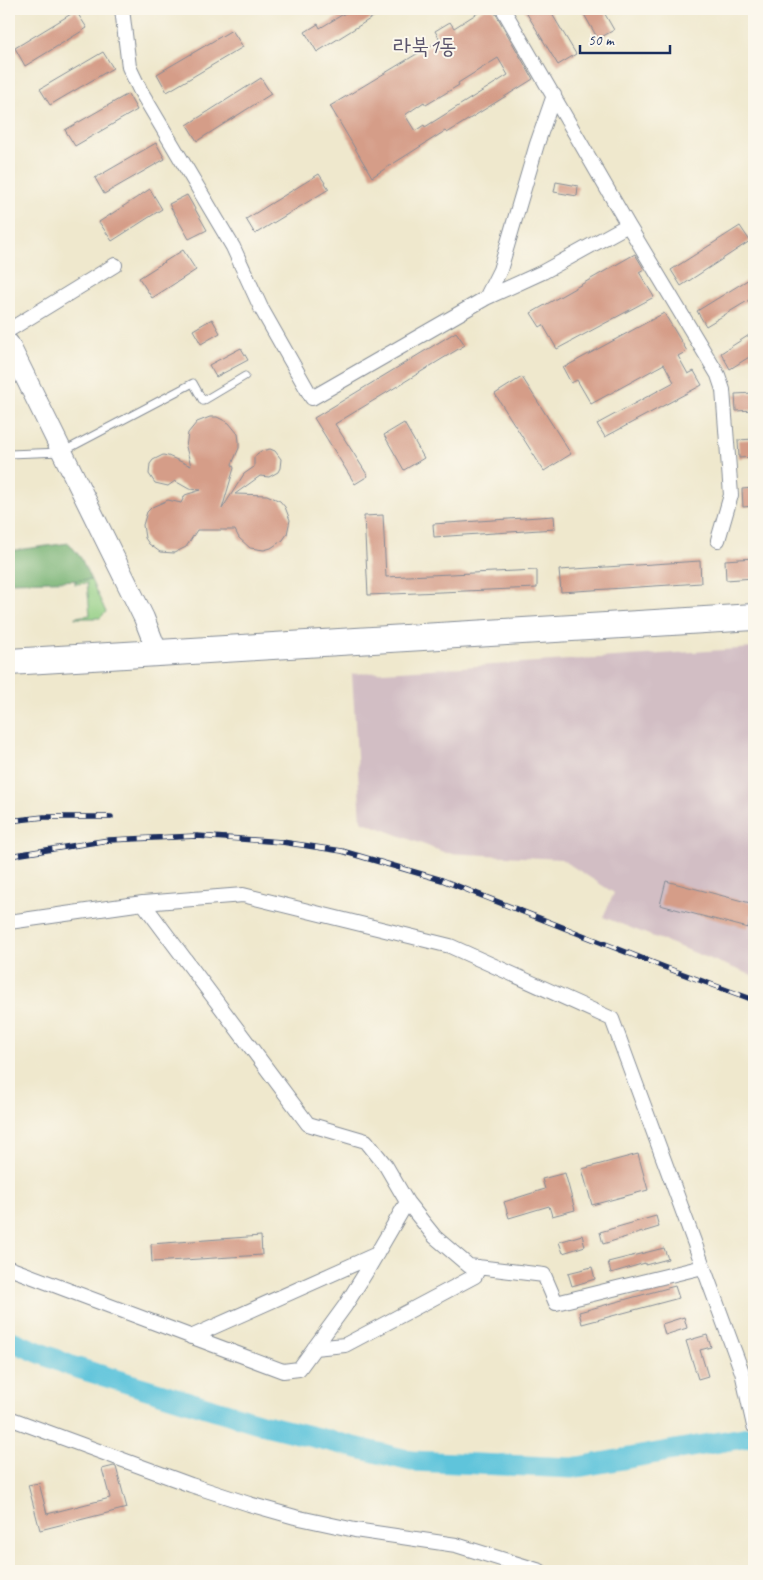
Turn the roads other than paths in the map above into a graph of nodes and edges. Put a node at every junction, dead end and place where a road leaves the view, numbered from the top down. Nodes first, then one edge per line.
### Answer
1 (122, 9) edge
2 (503, 9) edge
3 (554, 95) junction
4 (628, 225) junction
5 (114, 265) dead end
6 (486, 298) junction
7 (9, 330) edge
8 (9, 344) edge
9 (245, 376) dead end
10 (62, 452) junction
11 (9, 454) edge
12 (718, 540) dead end
13 (754, 617) edge
14 (158, 654) junction
15 (9, 662) edge
16 (142, 903) junction
17 (9, 922) edge
18 (407, 1202) junction
19 (377, 1254) junction
20 (479, 1267) junction
21 (704, 1267) junction
22 (9, 1268) edge
23 (192, 1337) junction
24 (314, 1348) junction
25 (9, 1418) edge
26 (754, 1426) edge
27 (540, 1571) edge

1 - 6 street
2 - 3 street
3 - 4 street
3 - 6 street
4 - 6 street
4 - 12 street
5 - 7 street
8 - 10 street
9 - 10 lane
10 - 11 lane
10 - 14 street
13 - 14 highway
14 - 15 highway
16 - 17 street
16 - 18 street
16 - 21 street
18 - 19 street
18 - 20 street
19 - 23 street
19 - 24 street
20 - 21 street
20 - 24 street
21 - 26 street
22 - 23 street
23 - 24 street
25 - 27 street

